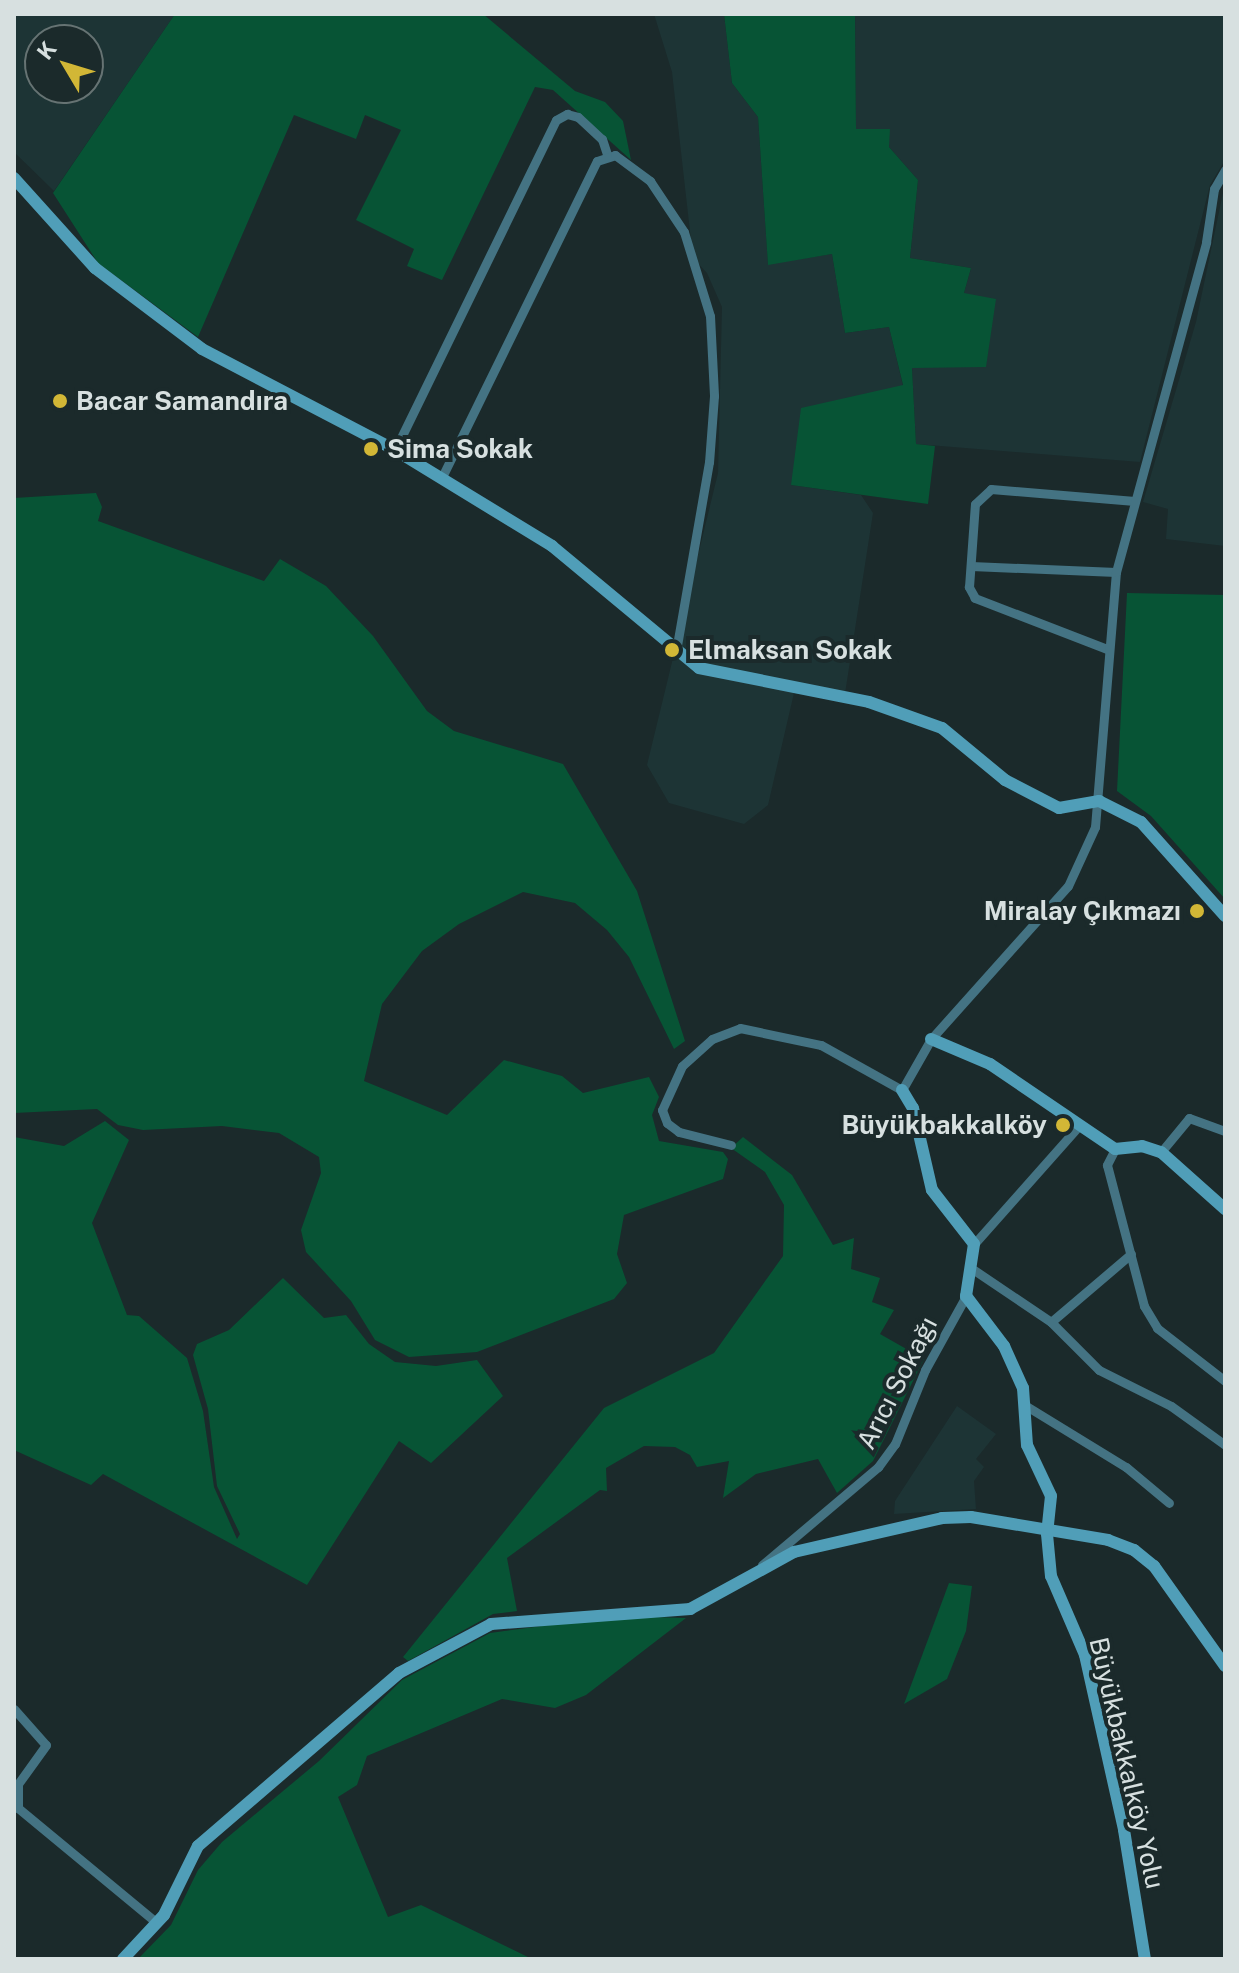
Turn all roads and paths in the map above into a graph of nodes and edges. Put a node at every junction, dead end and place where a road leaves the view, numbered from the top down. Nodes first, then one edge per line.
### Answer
1 (607, 154) junction
2 (1225, 170) edge
3 (14, 178) edge
4 (395, 450) junction
5 (442, 477) junction
6 (1135, 501) junction
7 (971, 566) junction
8 (1116, 572) junction
9 (1107, 649) junction
10 (676, 651) junction
11 (1099, 801) junction
12 (1225, 916) edge
13 (931, 1039) junction
14 (902, 1090) junction
15 (1078, 1127) junction
16 (1225, 1131) edge
17 (731, 1145) dead end
18 (1115, 1149) junction
19 (1161, 1152) junction
20 (1225, 1209) edge
21 (974, 1244) junction
22 (1131, 1254) junction
23 (974, 1270) junction
24 (966, 1296) junction
25 (1051, 1322) junction
26 (1222, 1375) edge
27 (1023, 1404) junction
28 (1225, 1445) edge
29 (1169, 1503) dead end
30 (1047, 1534) junction
31 (749, 1576) junction
32 (1225, 1666) edge
33 (14, 1709) edge
34 (157, 1923) junction
35 (123, 1959) edge
36 (1145, 1959) edge

1 - 4 street
1 - 5 street
1 - 10 street
2 - 6 street
3 - 4 street
4 - 5 street
5 - 10 street
6 - 7 street
6 - 8 street
7 - 8 street
7 - 9 street
8 - 9 street
9 - 11 street
10 - 11 street
11 - 12 street
11 - 13 street
13 - 14 street
13 - 15 street
14 - 17 street
14 - 21 street
15 - 18 street
15 - 21 street
16 - 19 street
18 - 19 street
18 - 22 street
19 - 20 street
21 - 23 street
22 - 25 street
22 - 26 street
23 - 24 street
23 - 25 street
24 - 27 street, Büyükbakkalköy Yolu
24 - 31 street, Arıcı Sokağı
25 - 28 street
27 - 29 street
27 - 30 street, Büyükbakkalköy Yolu
30 - 31 street
30 - 32 street
30 - 36 street, Büyükbakkalköy Yolu
31 - 34 street
33 - 34 street
34 - 35 street

